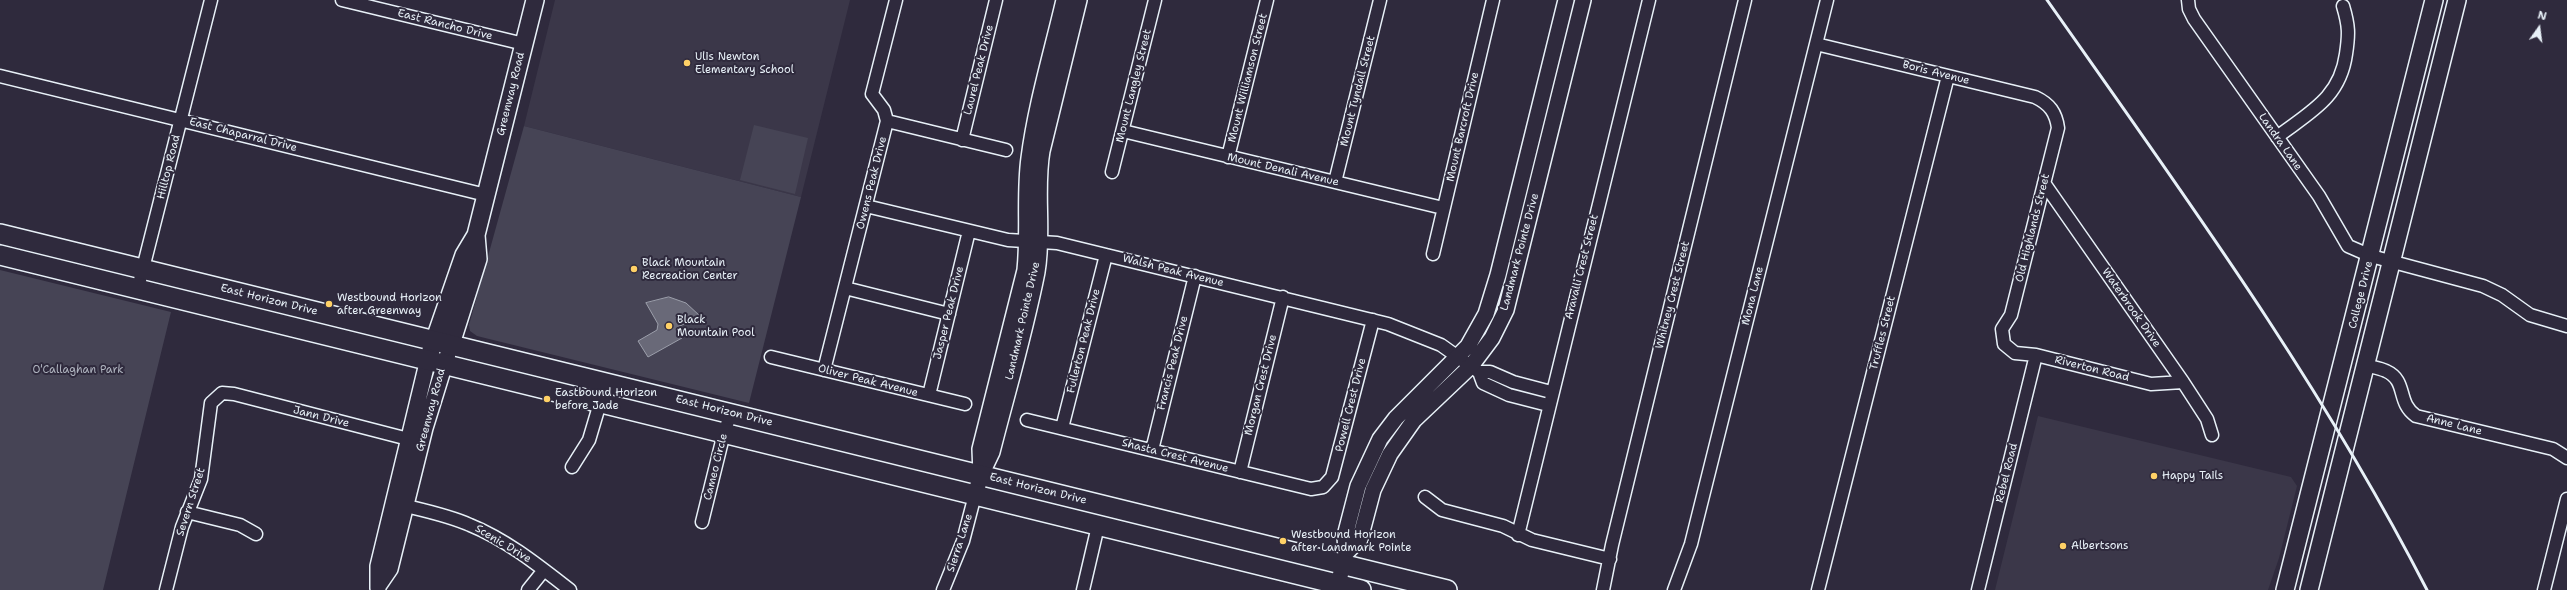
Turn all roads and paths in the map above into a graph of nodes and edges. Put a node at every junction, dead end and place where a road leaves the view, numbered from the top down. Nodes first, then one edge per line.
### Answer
1 (211, 0) edge
2 (342, 0) edge
3 (535, 0) edge
4 (896, 0) edge
5 (996, 0) edge
6 (1064, 0) edge
7 (1080, 0) edge
8 (1155, 0) edge
9 (1267, 0) edge
10 (1380, 0) edge
11 (1493, 0) edge
12 (1566, 0) edge
13 (1583, 0) edge
14 (1649, 0) edge
15 (1745, 0) edge
16 (1827, 0) edge
17 (2188, 0) edge
18 (2434, 0) edge
19 (2458, 0) edge
20 (2343, 6) dead end
21 (524, 44) junction
22 (1816, 44) junction
23 (0, 76) edge
24 (1948, 76) junction
25 (2053, 110) joint
26 (180, 120) junction
27 (887, 121) junction
28 (1123, 131) junction
29 (2277, 137) junction
30 (962, 140) junction
31 (1006, 150) dead end
32 (1228, 157) junction
33 (1112, 172) dead end
34 (1335, 182) junction
35 (2044, 183) junction
36 (486, 194) junction
37 (866, 206) junction
38 (1443, 208) junction
39 (969, 231) junction
40 (0, 234) edge
41 (1034, 241) junction
42 (0, 254) edge
43 (1433, 254) dead end
44 (1106, 255) junction
45 (2371, 256) junction
46 (20, 259) junction
47 (2391, 262) junction
48 (143, 269) junction
49 (1195, 276) junction
50 (138, 288) junction
51 (845, 288) junction
52 (1283, 298) junction
53 (949, 314) junction
54 (1373, 320) junction
55 (2567, 326) edge
56 (2004, 344) joint
57 (438, 351) junction
58 (2036, 355) junction
59 (771, 357) dead end
60 (1469, 365) junction
61 (2365, 365) junction
62 (824, 370) junction
63 (2183, 382) junction
64 (1551, 392) junction
65 (222, 393) joint
66 (929, 395) junction
67 (600, 403) junction
68 (965, 404) dead end
69 (1548, 405) junction
70 (731, 413) junction
71 (1027, 420) dead end
72 (1062, 428) junction
73 (724, 433) junction
74 (2212, 435) dead end
75 (415, 440) junction
76 (1152, 450) junction
77 (2567, 458) edge
78 (572, 466) dead end
79 (1240, 472) junction
80 (981, 475) junction
81 (1323, 487) joint
82 (975, 496) junction
83 (1425, 497) dead end
84 (2567, 499) edge
85 (406, 506) junction
86 (187, 512) junction
87 (702, 522) dead end
88 (1098, 526) junction
89 (256, 534) dead end
90 (1518, 535) junction
91 (2298, 537) junction
92 (2321, 543) junction
93 (1345, 559) junction
94 (1610, 560) junction
95 (544, 570) junction
96 (378, 587) edge
97 (1337, 587) edge
98 (166, 590) edge
99 (528, 590) edge
100 (570, 590) edge
101 (943, 590) edge
102 (1083, 590) edge
103 (1361, 590) edge
104 (1447, 590) edge
105 (1603, 590) edge
106 (1674, 590) edge
107 (1818, 590) edge
108 (1978, 590) edge
109 (2286, 590) edge
110 (2309, 590) edge
111 (2544, 590) edge

1 - 26 street, Hilltop Road
2 - 21 street, East Rancho Drive
3 - 21 main road, Greenway Road
4 - 27 street, Owens Peak Drive
5 - 30 street, Laurel Peak Drive
6 - 41 street, Landmark Pointe Drive
7 - 41 street, Landmark Pointe Drive
8 - 28 street, Mount Langley Street
9 - 32 street, Mount Williamson Street
10 - 34 street, Mount Tyndall Street
11 - 38 street, Mount Barcroft Drive
12 - 60 street, Landmark Pointe Drive
13 - 60 street, Landmark Pointe Drive
14 - 64 street, Aravalli Crest Street
15 - 94 street, Whitney Crest Street
16 - 22 street, Mona Lane
17 - 29 street, Landra Lane
18 - 45 main road, College Drive
19 - 47 main road, College Drive
20 - 29 street
21 - 36 main road, Greenway Road
22 - 24 street, Boris Avenue
22 - 106 street, Mona Lane
23 - 26 street, East Chaparral Drive
24 - 25 street, Boris Avenue
24 - 107 street, Truffles Street
25 - 35 street, Old Highlands Street
26 - 36 street, East Chaparral Drive
26 - 48 street, Hilltop Road
27 - 30 street
27 - 37 street, Owens Peak Drive
28 - 32 street, Mount Denali Avenue
28 - 33 street, Mount Langley Street
29 - 45 street, Landra Lane
30 - 31 street
32 - 34 street, Mount Denali Avenue
34 - 38 street, Mount Denali Avenue
35 - 56 street, Old Highlands Street
35 - 63 street, Waterbrook Drive
36 - 57 main road, Greenway Road
37 - 39 street, Walsh Peak Avenue
37 - 51 street, Owens Peak Drive
38 - 43 street, Mount Barcroft Drive
39 - 41 street, Walsh Peak Avenue
39 - 53 street, Jasper Peak Drive
40 - 48 main road, East Horizon Drive
41 - 44 street, Walsh Peak Avenue
41 - 80 street, Landmark Pointe Drive
42 - 46 main road, East Horizon Drive
44 - 49 street, Walsh Peak Avenue
44 - 72 street, Fullerton Peak Drive
45 - 47 street, Landra Lane
45 - 91 main road, College Drive
46 - 48 main road
46 - 50 main road, East Horizon Drive
47 - 55 street, Landra Lane
47 - 61 main road, College Drive
48 - 50 street, Hilltop Road
48 - 57 main road, East Horizon Drive
49 - 52 street, Walsh Peak Avenue
49 - 76 street, Francis Peak Drive
50 - 57 main road, East Horizon Drive
51 - 53 street
51 - 62 street, Owens Peak Drive
52 - 54 street, Walsh Peak Avenue
52 - 79 street, Morgan Crest Drive
53 - 66 street, Jasper Peak Drive
54 - 60 street, Walsh Peak Avenue
54 - 81 street, Powell Crest Drive
56 - 58 street, Riverton Road
57 - 67 main road, East Horizon Drive
57 - 70 main road, East Horizon Drive
57 - 75 street, Greenway Road
58 - 63 street, Riverton Road
58 - 108 street, Rebel Road
59 - 62 street, Oliver Peak Avenue
60 - 64 street
60 - 69 street
60 - 93 street, Landmark Pointe Drive
61 - 77 street, Anne Lane
61 - 92 main road, College Drive
62 - 66 street, Oliver Peak Avenue
63 - 74 street, Waterbrook Drive
64 - 69 street, Aravalli Crest Street
65 - 75 street, Jann Drive
65 - 86 street, Severn Street
66 - 68 street, Oliver Peak Avenue
67 - 73 main road, East Horizon Drive
67 - 78 street
69 - 90 street, Aravalli Crest Street
70 - 73 street, Cameo Circle
70 - 80 main road, East Horizon Drive
71 - 72 street, Shasta Crest Avenue
72 - 76 street, Shasta Crest Avenue
73 - 82 main road, East Horizon Drive
73 - 87 street, Cameo Circle
75 - 85 street, Greenway Road
75 - 96 street, Greenway Road
76 - 79 street, Shasta Crest Avenue
79 - 81 street, Shasta Crest Avenue
80 - 82 street, Landmark Pointe Drive
80 - 93 main road, East Horizon Drive
82 - 88 main road, East Horizon Drive
82 - 101 street, Sierra Lane
83 - 90 street
84 - 111 street
85 - 95 street, Scenic Drive
85 - 96 street, Greenway Road
86 - 89 street
86 - 98 street, Severn Street
88 - 97 main road, East Horizon Drive
88 - 102 street
90 - 94 street
91 - 92 main road
91 - 109 main road, College Drive
92 - 110 main road, College Drive
93 - 97 street, Landmark Pointe Drive
93 - 104 main road, East Horizon Drive
94 - 105 street, Whitney Crest Street
95 - 99 street
95 - 100 street, Scenic Drive
97 - 103 main road, East Horizon Drive

